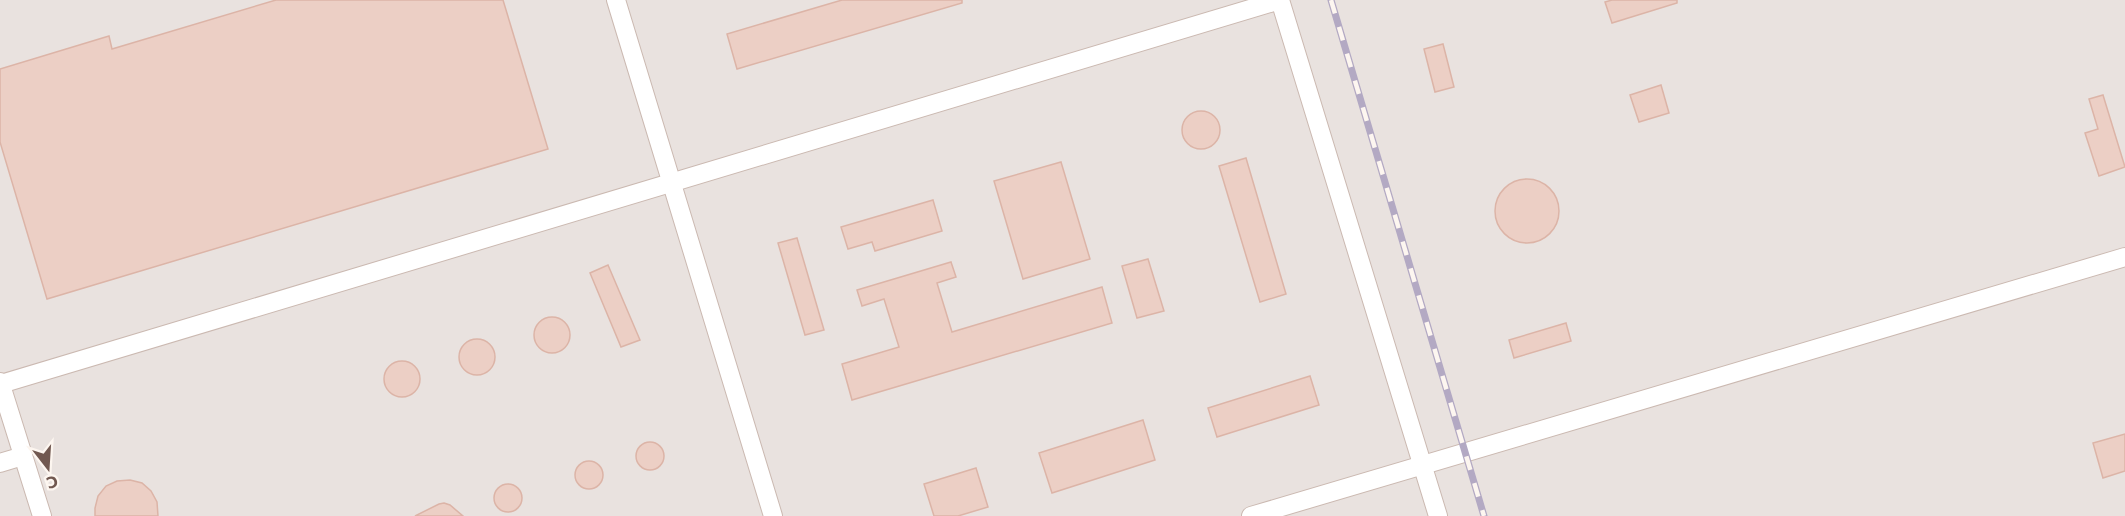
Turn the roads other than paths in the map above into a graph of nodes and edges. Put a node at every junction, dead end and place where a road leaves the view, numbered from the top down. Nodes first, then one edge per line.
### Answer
1 (616, 0) edge
2 (1280, 0) edge
3 (672, 183) junction
4 (2125, 257) edge
5 (0, 383) edge
6 (23, 456) junction
7 (0, 463) edge
8 (1422, 465) junction
9 (42, 516) edge
10 (774, 516) edge
11 (1251, 516) edge
12 (1438, 516) edge

1 - 3 lane
2 - 3 lane
2 - 8 lane
3 - 5 lane
3 - 10 lane
4 - 8 lane
5 - 6 lane
6 - 7 lane
6 - 9 lane
8 - 11 lane
8 - 12 lane

